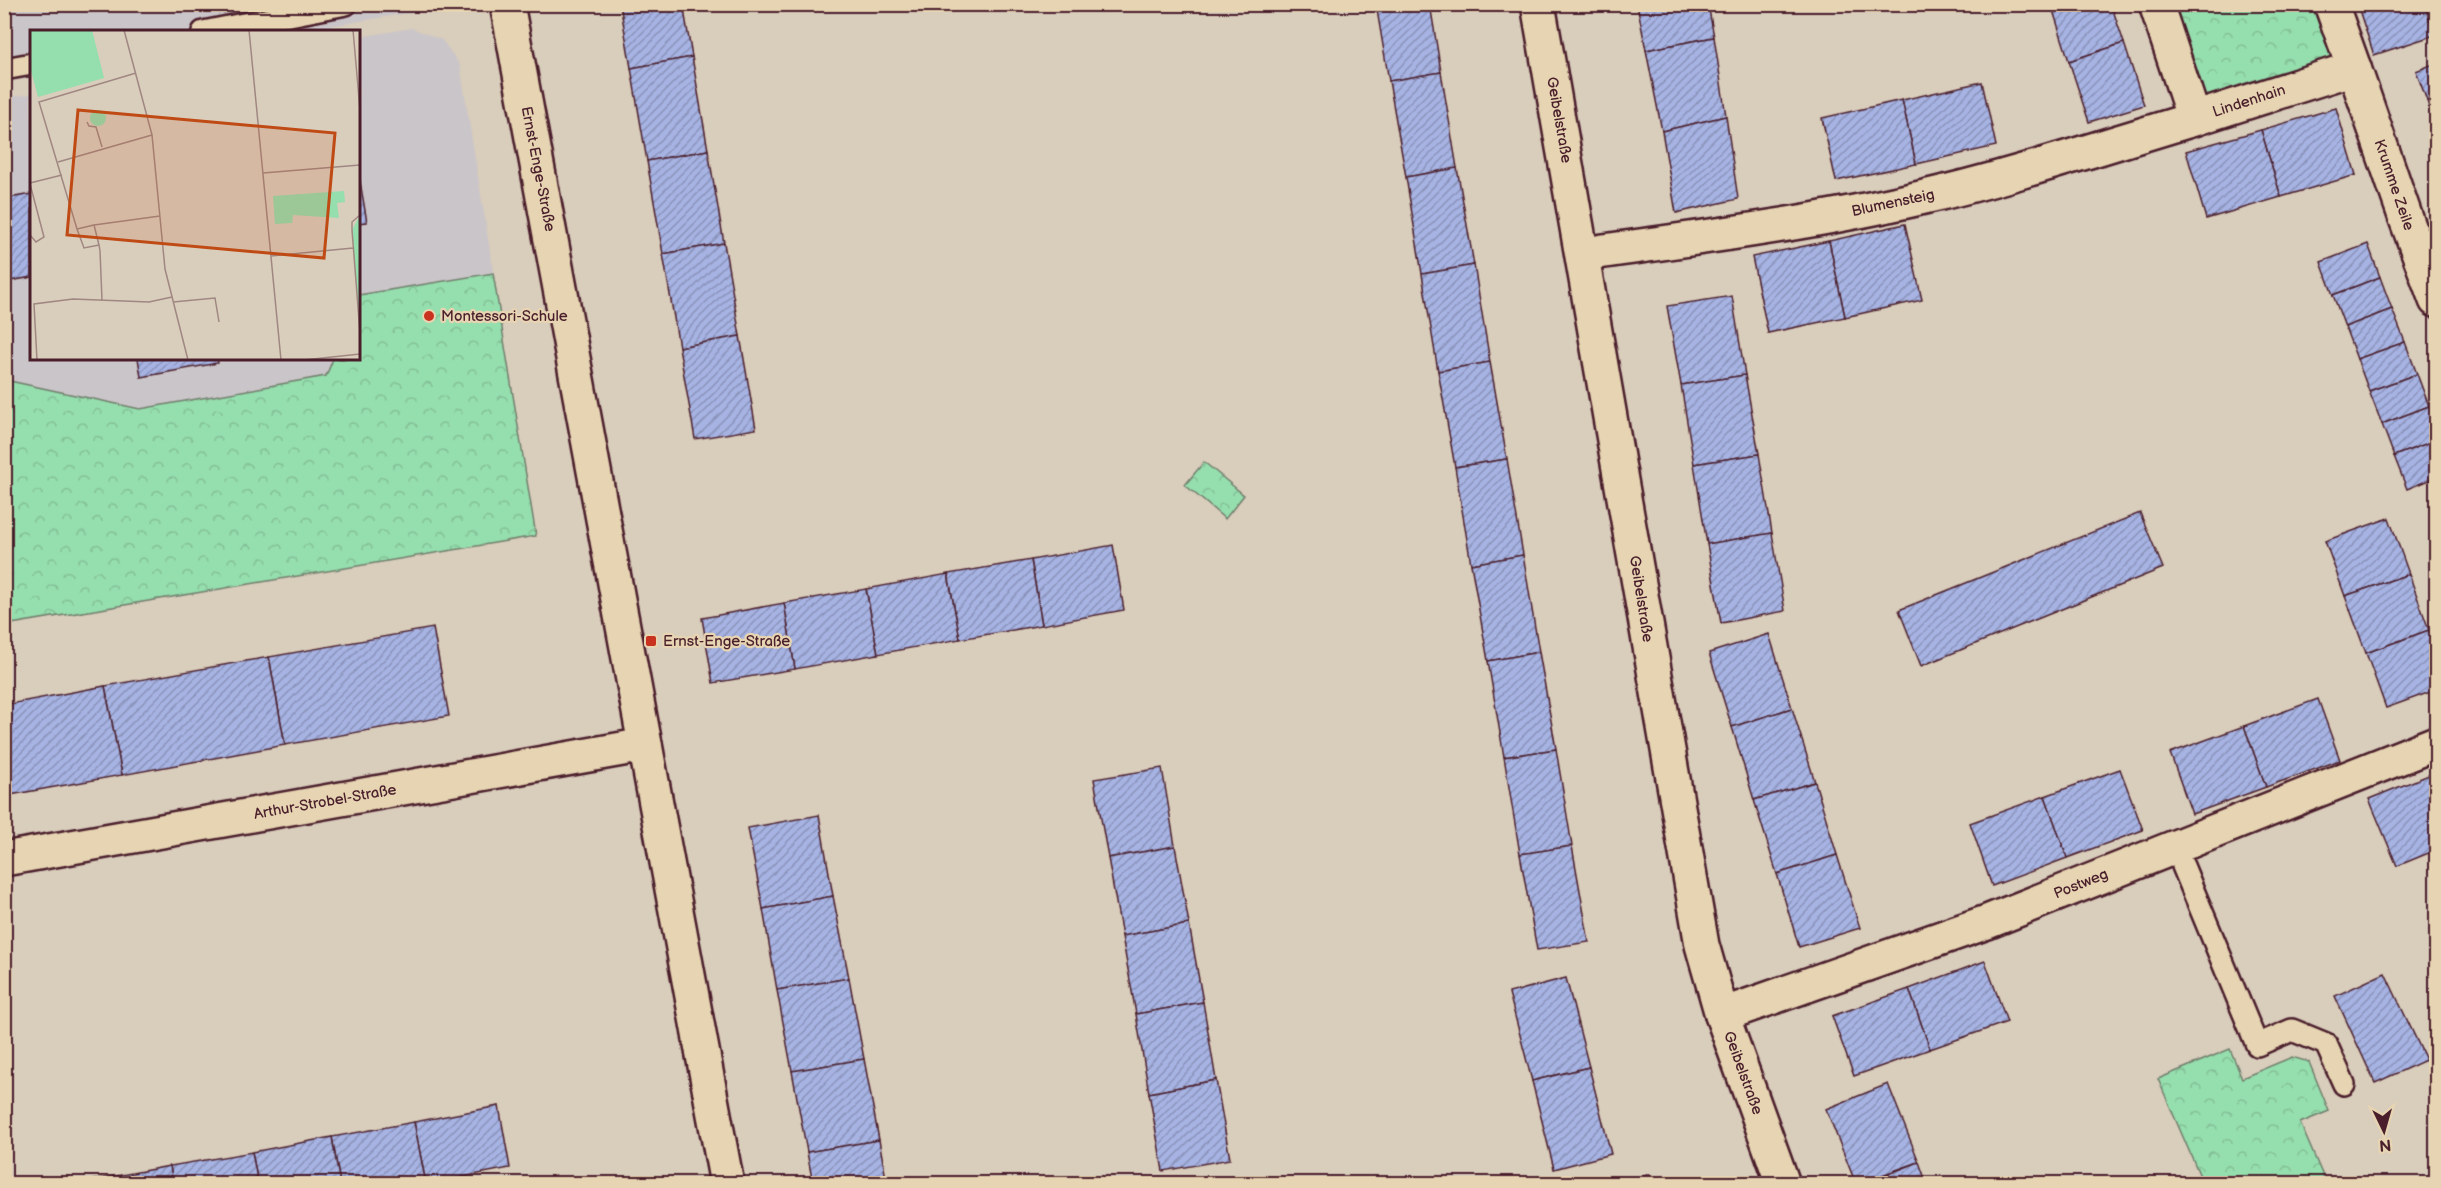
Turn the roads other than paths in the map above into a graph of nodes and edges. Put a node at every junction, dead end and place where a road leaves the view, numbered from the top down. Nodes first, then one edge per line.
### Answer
1 (346, 4) edge
2 (507, 4) edge
3 (1538, 4) edge
4 (2156, 4) edge
5 (2331, 4) edge
6 (213, 30) edge
7 (30, 64) edge
8 (2354, 68) junction
9 (4, 69) edge
10 (2194, 118) junction
11 (1583, 254) junction
12 (2436, 300) edge
13 (2436, 743) edge
14 (645, 745) junction
15 (4, 859) edge
16 (2182, 866) dead end
17 (1722, 1015) junction
18 (2344, 1084) dead end
19 (727, 1184) edge
20 (1783, 1184) edge

1 - 6 lane
2 - 14 street, Ernst-Enge-Straße
3 - 11 street, Geibelstraße
4 - 10 street, Lindenhain
5 - 8 street
7 - 9 lane
8 - 10 street, Lindenhain
8 - 12 street, Krumme Zeile
10 - 11 street, Blumensteig
11 - 17 street, Geibelstraße
13 - 17 street, Postweg
14 - 15 street, Arthur-Strobel-Straße
14 - 19 street, Ernst-Enge-Straße
16 - 18 lane
17 - 20 street, Geibelstraße

